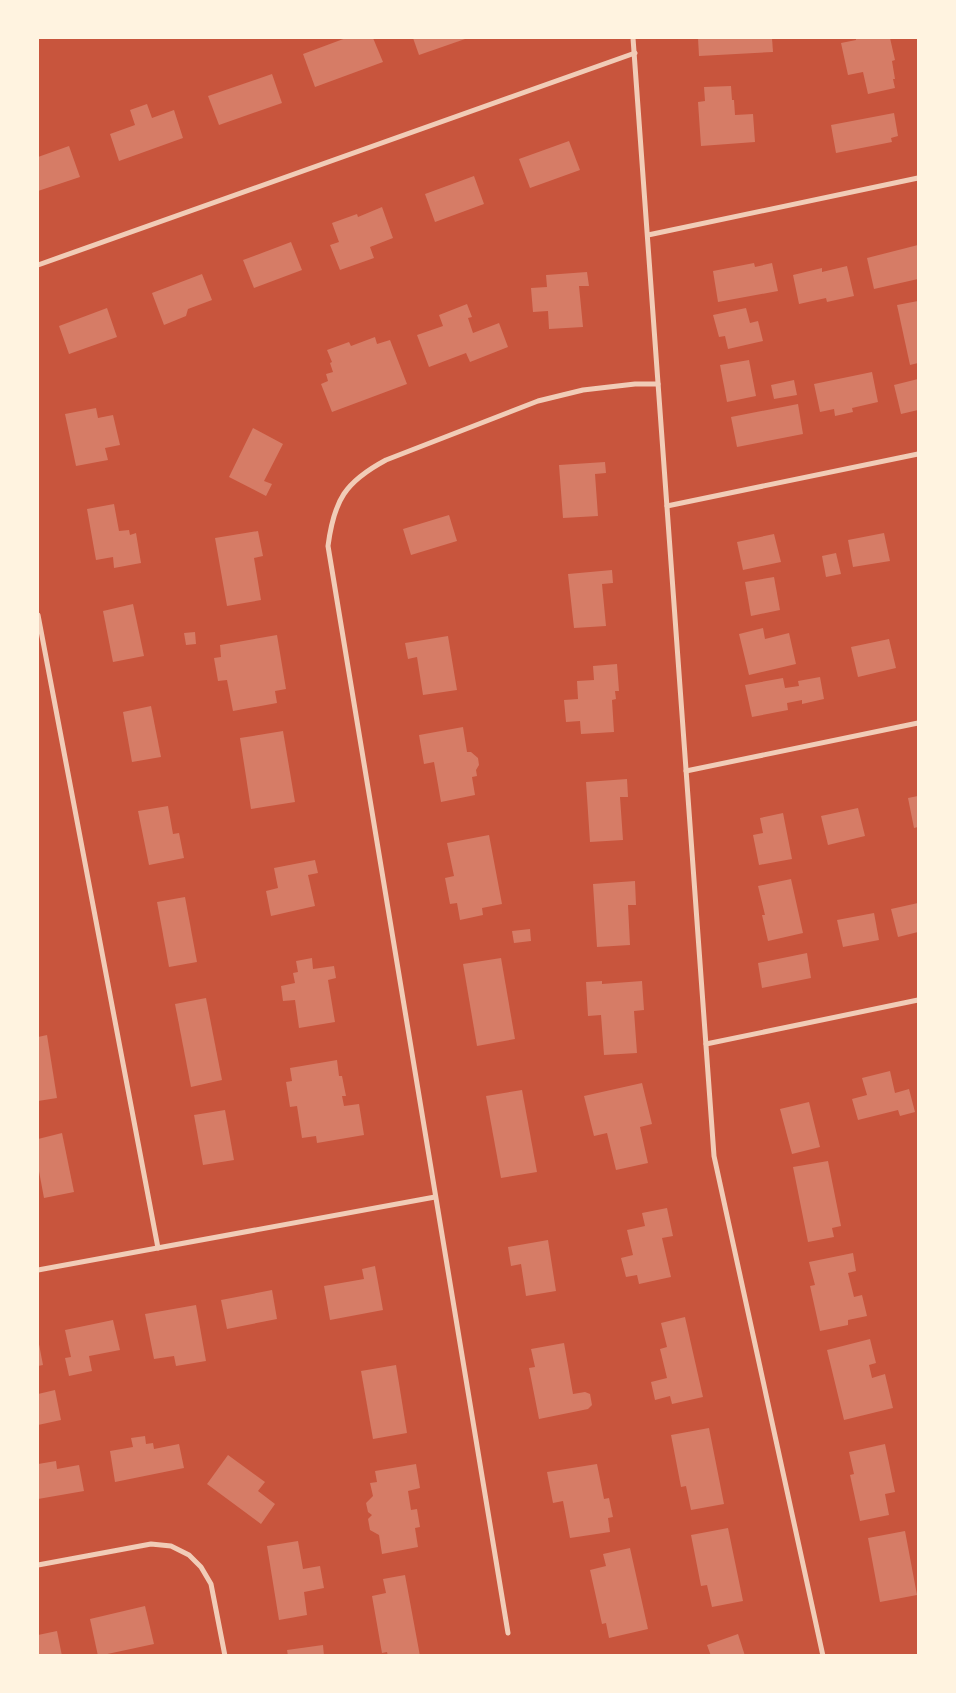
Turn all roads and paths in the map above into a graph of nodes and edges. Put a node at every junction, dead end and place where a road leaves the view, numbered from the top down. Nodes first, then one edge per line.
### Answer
1 (633, 38) edge
2 (634, 53) junction
3 (918, 178) edge
4 (648, 235) junction
5 (38, 265) edge
6 (658, 384) junction
7 (918, 454) edge
8 (667, 506) junction
9 (38, 615) edge
10 (918, 723) edge
11 (686, 771) junction
12 (918, 1000) edge
13 (706, 1044) junction
14 (435, 1197) junction
15 (158, 1248) junction
16 (38, 1270) edge
17 (38, 1565) edge
18 (508, 1633) dead end
19 (225, 1656) edge
20 (823, 1656) edge

1 - 2 street
2 - 4 street
2 - 5 street
3 - 4 street
4 - 6 street
6 - 8 street
6 - 14 street
7 - 8 street
8 - 11 street
9 - 15 street
10 - 11 street
11 - 13 street
12 - 13 street
13 - 20 street
14 - 15 street
14 - 18 street
15 - 16 street
17 - 19 street

